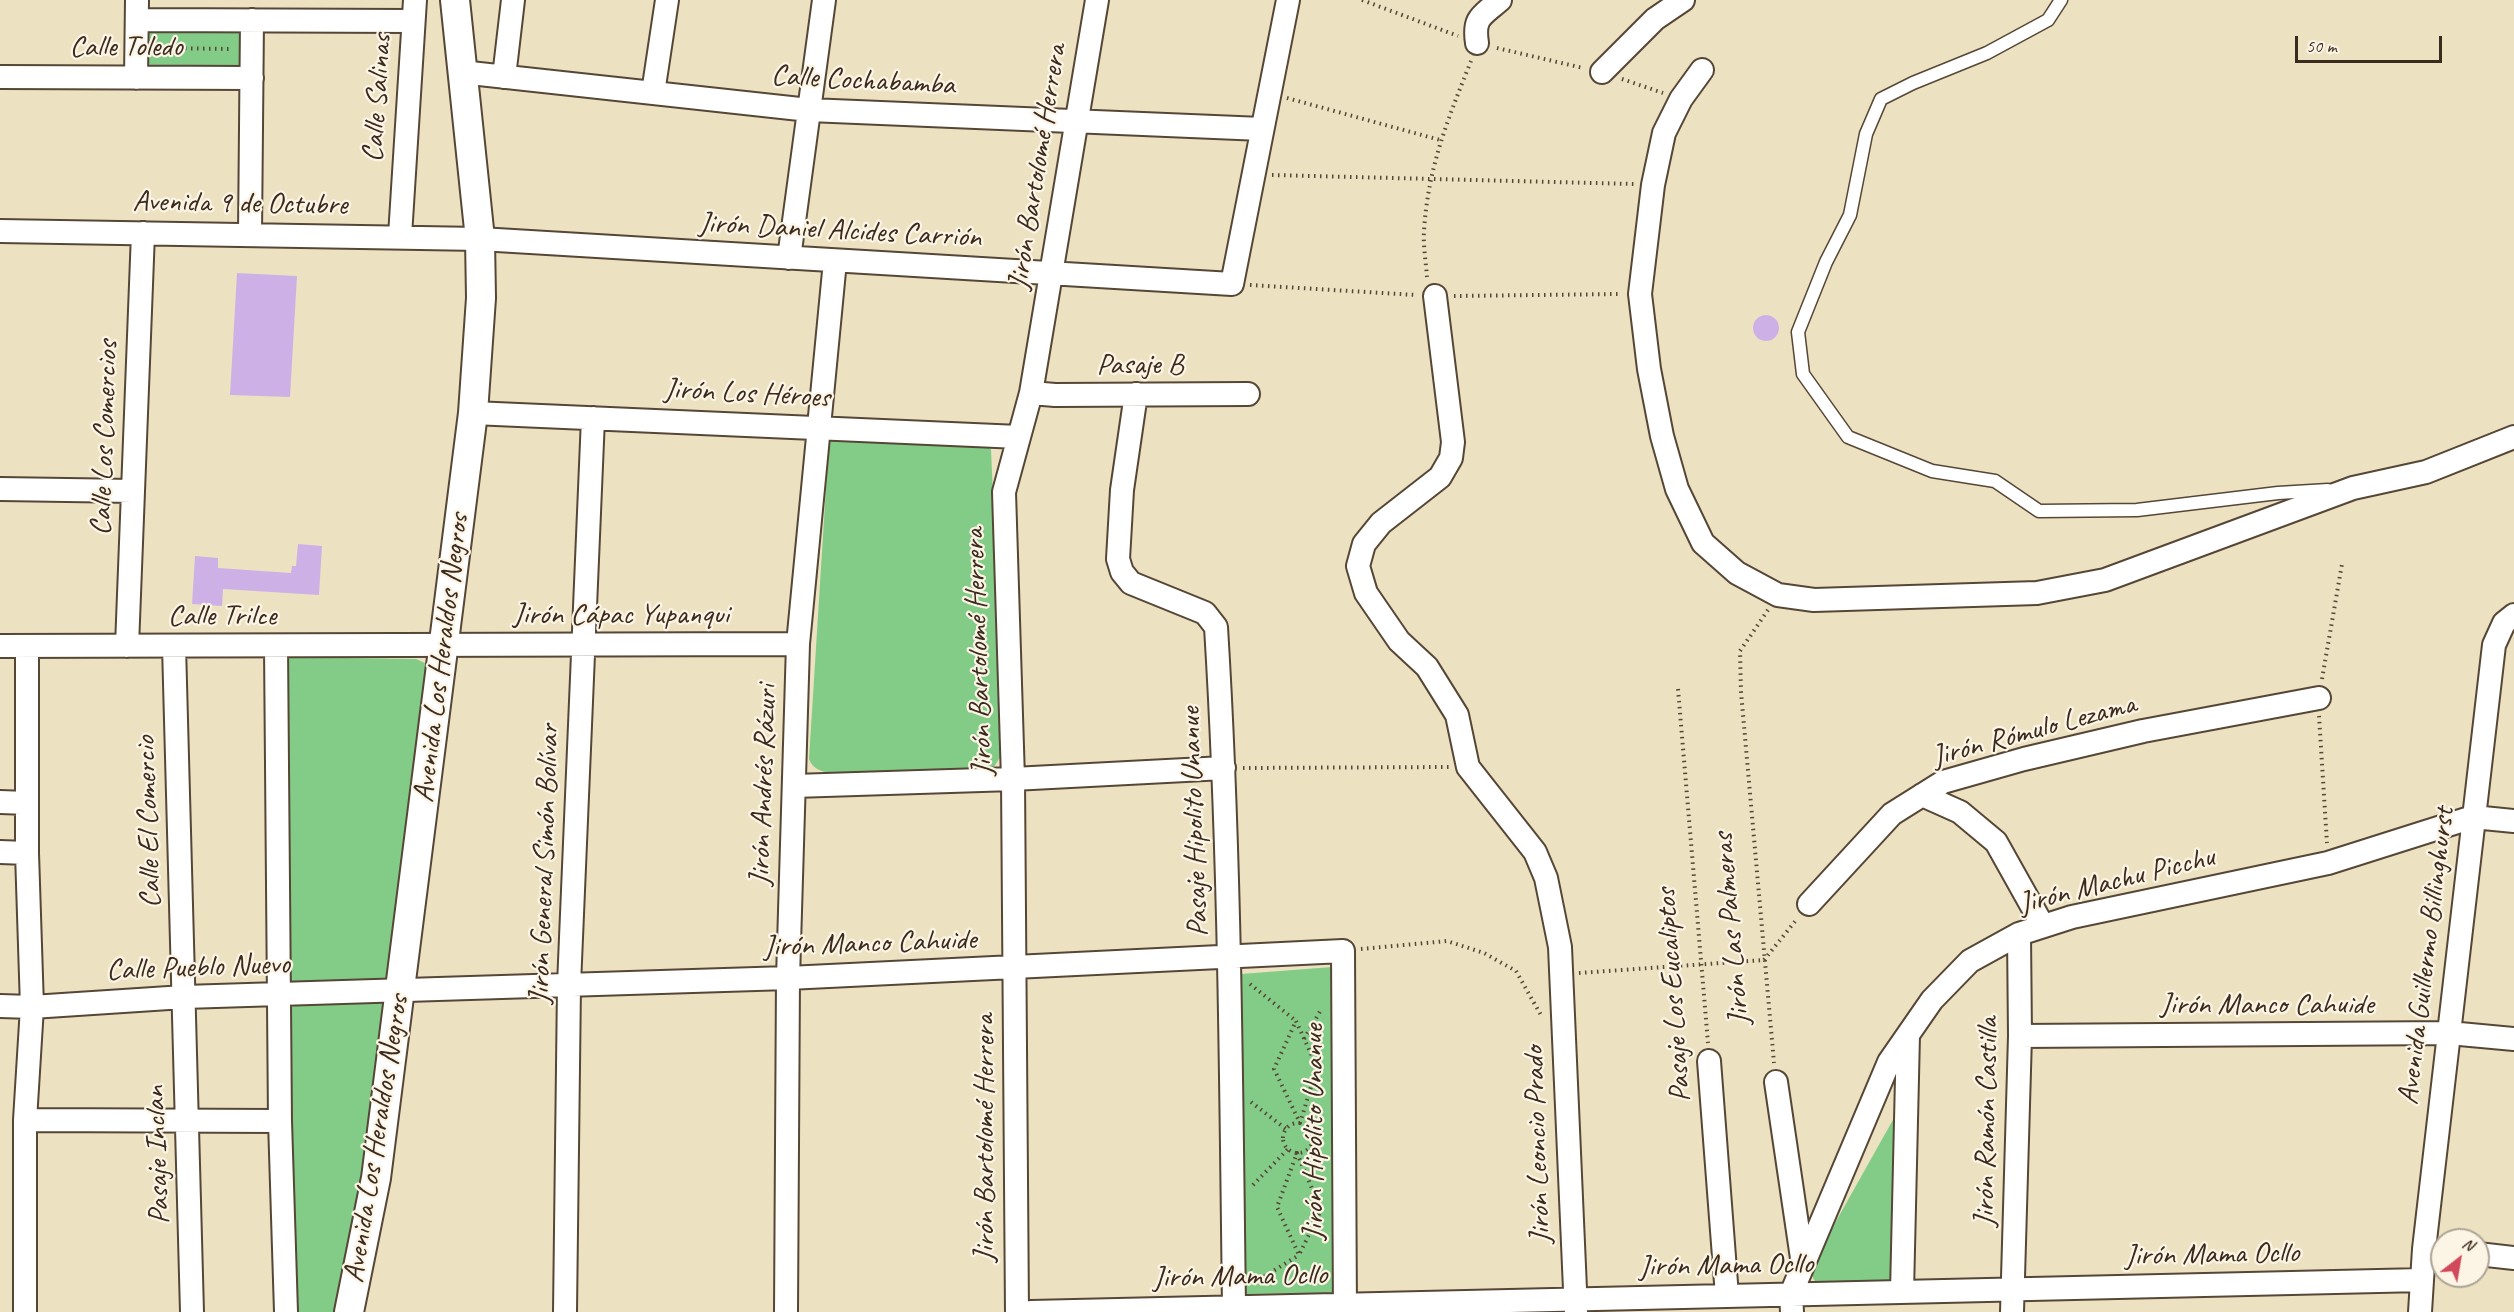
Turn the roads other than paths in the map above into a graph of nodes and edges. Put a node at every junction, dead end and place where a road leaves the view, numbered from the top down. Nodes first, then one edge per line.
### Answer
1 (455, 0) edge
2 (513, 0) edge
3 (667, 0) edge
4 (824, 0) edge
5 (1097, 0) edge
6 (1288, 0) edge
7 (1500, 0) edge
8 (1683, 0) edge
9 (2061, 0) edge
10 (137, 10) edge
11 (414, 11) edge
12 (252, 21) junction
13 (1477, 44) road end
14 (1702, 70) dead end
15 (461, 72) junction
16 (1602, 72) dead end
17 (0, 77) edge
18 (504, 77) junction
19 (136, 78) junction
20 (252, 78) junction
21 (653, 93) junction
22 (809, 110) junction
23 (1076, 121) junction
24 (1262, 129) junction
25 (0, 231) edge
26 (143, 233) junction
27 (250, 234) junction
28 (400, 236) junction
29 (480, 239) junction
30 (789, 258) junction
31 (835, 261) junction
32 (1051, 274) junction
33 (1435, 296) road end
34 (1031, 393) junction
35 (1136, 394) junction
36 (1248, 394) dead end
37 (473, 413) junction
38 (593, 418) junction
39 (820, 428) junction
40 (1019, 437) junction
41 (2514, 437) edge
42 (2353, 488) junction
43 (0, 489) edge
44 (133, 491) junction
45 (2514, 615) edge
46 (798, 644) junction
47 (445, 645) junction
48 (583, 645) junction
49 (0, 646) edge
50 (27, 646) junction
51 (128, 646) junction
52 (174, 646) junction
53 (276, 646) junction
54 (2319, 698) dead end
55 (1224, 768) junction
56 (1013, 779) junction
57 (794, 786) junction
58 (1922, 795) junction
59 (0, 802) edge
60 (27, 803) junction
61 (2474, 817) junction
62 (2514, 821) edge
63 (0, 852) edge
64 (27, 853) junction
65 (1809, 904) road end
66 (2043, 926) junction
67 (2019, 934) junction
68 (1343, 951) joint
69 (1230, 956) junction
70 (1014, 968) junction
71 (788, 978) junction
72 (569, 985) junction
73 (400, 991) junction
74 (278, 995) junction
75 (184, 997) junction
76 (0, 1006) edge
77 (32, 1007) junction
78 (2449, 1034) junction
79 (1908, 1035) junction
80 (2020, 1036) junction
81 (2514, 1038) edge
82 (1709, 1061) road end
83 (1776, 1082) road end
84 (26, 1120) junction
85 (187, 1121) junction
86 (280, 1121) junction
87 (2435, 1228) edge
88 (2490, 1255) edge
89 (2430, 1257) edge
90 (2514, 1258) edge
91 (1803, 1267) junction
92 (2422, 1280) junction
93 (2013, 1289) junction
94 (1902, 1292) junction
95 (1727, 1296) junction
96 (1791, 1303) edge
97 (1576, 1306) edge
98 (1234, 1307) junction
99 (1345, 1308) edge
100 (1130, 1311) edge
101 (25, 1312) edge
102 (192, 1312) edge
103 (286, 1312) edge
104 (349, 1312) edge
105 (565, 1312) edge
106 (786, 1312) edge
107 (1017, 1312) edge
108 (1031, 1312) edge
109 (2012, 1312) edge
110 (2420, 1312) edge

1 - 15 street, Avenida Los Heraldos Negros
2 - 18 street
3 - 21 street
4 - 22 street
5 - 23 street, Jirón Bartolomé Herrera
6 - 24 street
7 - 13 street
8 - 16 street
9 - 42 lane
10 - 12 street
10 - 19 street
11 - 12 street
11 - 28 street, Calle Salinas
12 - 20 street
14 - 42 street
15 - 18 street, Calle Cochabamba
15 - 29 street, Avenida Los Heraldos Negros
17 - 19 street, Calle Toledo
18 - 21 street, Calle Cochabamba
19 - 20 street, Calle Toledo
20 - 27 street
21 - 22 street, Calle Cochabamba
22 - 23 street, Calle Cochabamba
22 - 30 street
23 - 24 street, Calle Cochabamba
23 - 32 street, Jirón Bartolomé Herrera
24 - 32 street, Jirón Daniel Alcides Carrión
25 - 26 street, Avenida 9 de Octubre
26 - 27 street, Avenida 9 de Octubre
26 - 44 street, Calle Los Comercios
27 - 28 street, Avenida 9 de Octubre
28 - 29 street, Avenida 9 de Octubre
29 - 30 street, Jirón Daniel Alcides Carrión
29 - 37 street, Avenida Los Heraldos Negros
30 - 31 street, Jirón Daniel Alcides Carrión
31 - 32 street, Jirón Daniel Alcides Carrión
31 - 39 street, Jirón Andrés Rázuri
32 - 34 street, Jirón Bartolomé Herrera
33 - 97 street, Jirón Leoncio Prado
34 - 35 street, Pasaje B
34 - 40 street, Jirón Bartolomé Herrera
35 - 36 street, Pasaje B
35 - 55 street, Pasaje Hipolito Unanue
37 - 38 street, Jirón Los Héroes
37 - 47 street, Avenida Los Heraldos Negros
38 - 39 street, Jirón Los Héroes
38 - 48 street, Jirón General Simón Bolívar
39 - 40 street, Jirón Los Héroes
39 - 46 street, Jirón Andrés Rázuri
40 - 56 street, Jirón Bartolomé Herrera
41 - 42 street
43 - 44 street
44 - 51 street, Calle Los Comercios
45 - 61 street, Avenida Guillermo Billinghurst
46 - 48 street, Jirón Cápac Yupanqui
46 - 57 street, Jirón Andrés Rázuri
47 - 48 street, Jirón Cápac Yupanqui
47 - 53 street, Calle Trilce
47 - 73 street, Avenida Los Heraldos Negros
48 - 72 street, Jirón General Simón Bolívar
49 - 50 street, Calle Trilce
50 - 51 street, Calle Trilce
50 - 60 street
51 - 52 street, Calle Trilce
52 - 53 street, Calle Trilce
52 - 75 street, Calle El Comercio
53 - 74 street
54 - 58 street, Jirón Rómulo Lezama
55 - 56 street
55 - 69 street, Pasaje Hipolito Unanue
56 - 57 street
56 - 70 street, Jirón Bartolomé Herrera
57 - 71 street, Jirón Andrés Rázuri
58 - 65 street, Jirón Rómulo Lezama
58 - 66 street
59 - 60 street
60 - 64 street
61 - 62 street, Jirón Machu Picchu
61 - 66 street, Jirón Machu Picchu
61 - 78 street, Avenida Guillermo Billinghurst
63 - 64 street
64 - 77 street
66 - 67 street, Jirón Machu Picchu
67 - 79 street, Jirón Machu Picchu
67 - 80 street, Jirón Ramón Castilla
68 - 69 street, Jirón Manco Cahuide
68 - 99 street, Jirón Hipólito Unanue
69 - 70 street, Jirón Manco Cahuide
69 - 98 street, Pasaje Hipolito Unanue
70 - 71 street, Jirón Manco Cahuide
70 - 107 street, Jirón Bartolomé Herrera
71 - 72 street, Jirón Manco Cahuide
71 - 106 street, Jirón Andrés Rázuri
72 - 73 street, Jirón Manco Cahuide
72 - 105 street, Jirón General Simón Bolívar
73 - 74 street, Calle Pueblo Nuevo
73 - 104 street, Avenida Los Heraldos Negros
74 - 75 street, Calle Pueblo Nuevo
74 - 86 street
75 - 77 street, Calle Pueblo Nuevo
75 - 85 street, Pasaje Inclan
76 - 77 street, Calle Pueblo Nuevo
77 - 84 street
78 - 80 street, Jirón Manco Cahuide
78 - 81 street, Jirón Manco Cahuide
78 - 87 street, Avenida Guillermo Billinghurst
79 - 91 street, Jirón Machu Picchu
79 - 94 street
80 - 93 street, Jirón Ramón Castilla
82 - 95 street, Pasaje Los Eucaliptos
83 - 91 street
84 - 85 street
84 - 101 street
85 - 86 street
85 - 102 street, Pasaje Inclan
86 - 103 street
88 - 90 street
89 - 92 street, Avenida Guillermo Billinghurst
91 - 96 street, Jirón Machu Picchu
92 - 93 street, Jirón Mama Ocllo
92 - 110 street, Avenida Guillermo Billinghurst
93 - 94 street, Jirón Mama Ocllo
93 - 109 street, Jirón Ramón Castilla
94 - 96 street, Jirón Mama Ocllo
95 - 96 street, Jirón Mama Ocllo
95 - 97 street, Jirón Mama Ocllo
97 - 99 street, Jirón Mama Ocllo
98 - 99 street, Jirón Mama Ocllo
98 - 100 street, Jirón Mama Ocllo
100 - 108 street, Jirón Mama Ocllo

